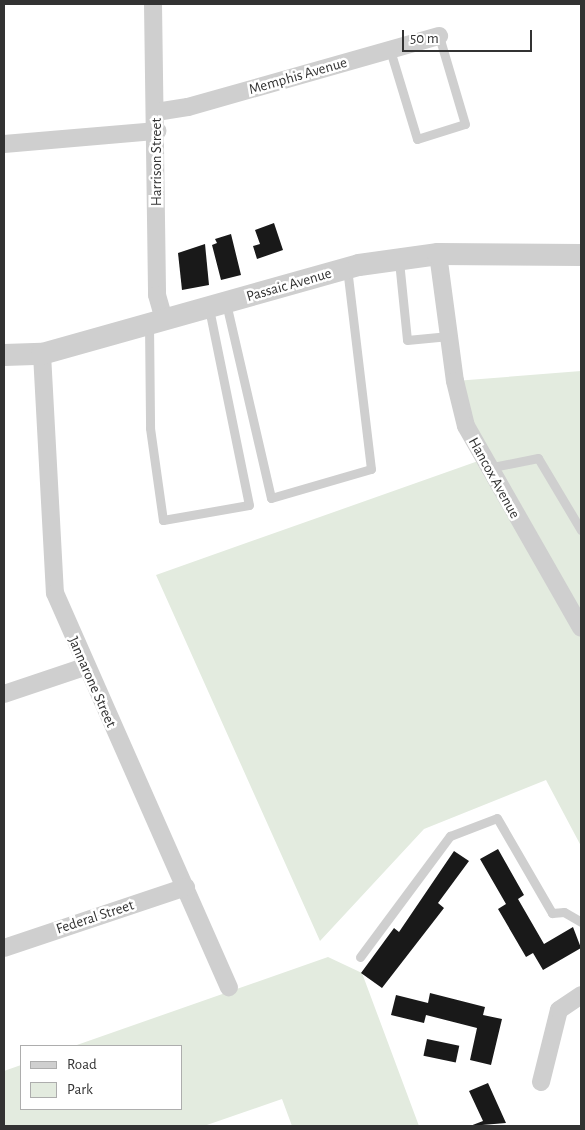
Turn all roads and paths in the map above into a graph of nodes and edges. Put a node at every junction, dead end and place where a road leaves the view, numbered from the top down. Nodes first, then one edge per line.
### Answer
1 (153, 4) edge
2 (439, 36) joint
3 (390, 50) junction
4 (156, 112) junction
5 (157, 131) junction
6 (4, 144) edge
7 (438, 254) junction
8 (581, 254) edge
9 (399, 258) junction
10 (347, 268) junction
11 (217, 305) junction
12 (156, 322) junction
13 (449, 336) junction
14 (42, 354) junction
15 (4, 355) edge
16 (487, 468) junction
17 (581, 530) edge
18 (581, 628) edge
19 (84, 667) junction
20 (4, 694) edge
21 (186, 887) junction
22 (581, 922) edge
23 (4, 948) edge
24 (360, 957) dead end
25 (228, 987) dead end
26 (581, 995) edge
27 (542, 1082) dead end

1 - 4 street, Harrison Street
2 - 3 street, Memphis Avenue
2 - 3 lane
3 - 4 street, Memphis Avenue
4 - 5 street, Harrison Street
5 - 6 street
5 - 12 street, Harrison Street
7 - 8 street, Passaic Avenue
7 - 9 street, Passaic Avenue
7 - 13 street, Hancox Avenue
9 - 10 street, Passaic Avenue
9 - 13 lane
10 - 11 street, Passaic Avenue
10 - 11 lane
11 - 12 street, Passaic Avenue
11 - 12 lane
12 - 14 street, Passaic Avenue
13 - 16 street, Hancox Avenue
14 - 15 street, Passaic Avenue
14 - 19 street, Jannarone Street
16 - 17 lane
16 - 18 street, Hancox Avenue
19 - 20 street
19 - 21 street, Jannarone Street
21 - 23 street, Federal Street
21 - 25 street, Jannarone Street
22 - 24 lane
26 - 27 street

